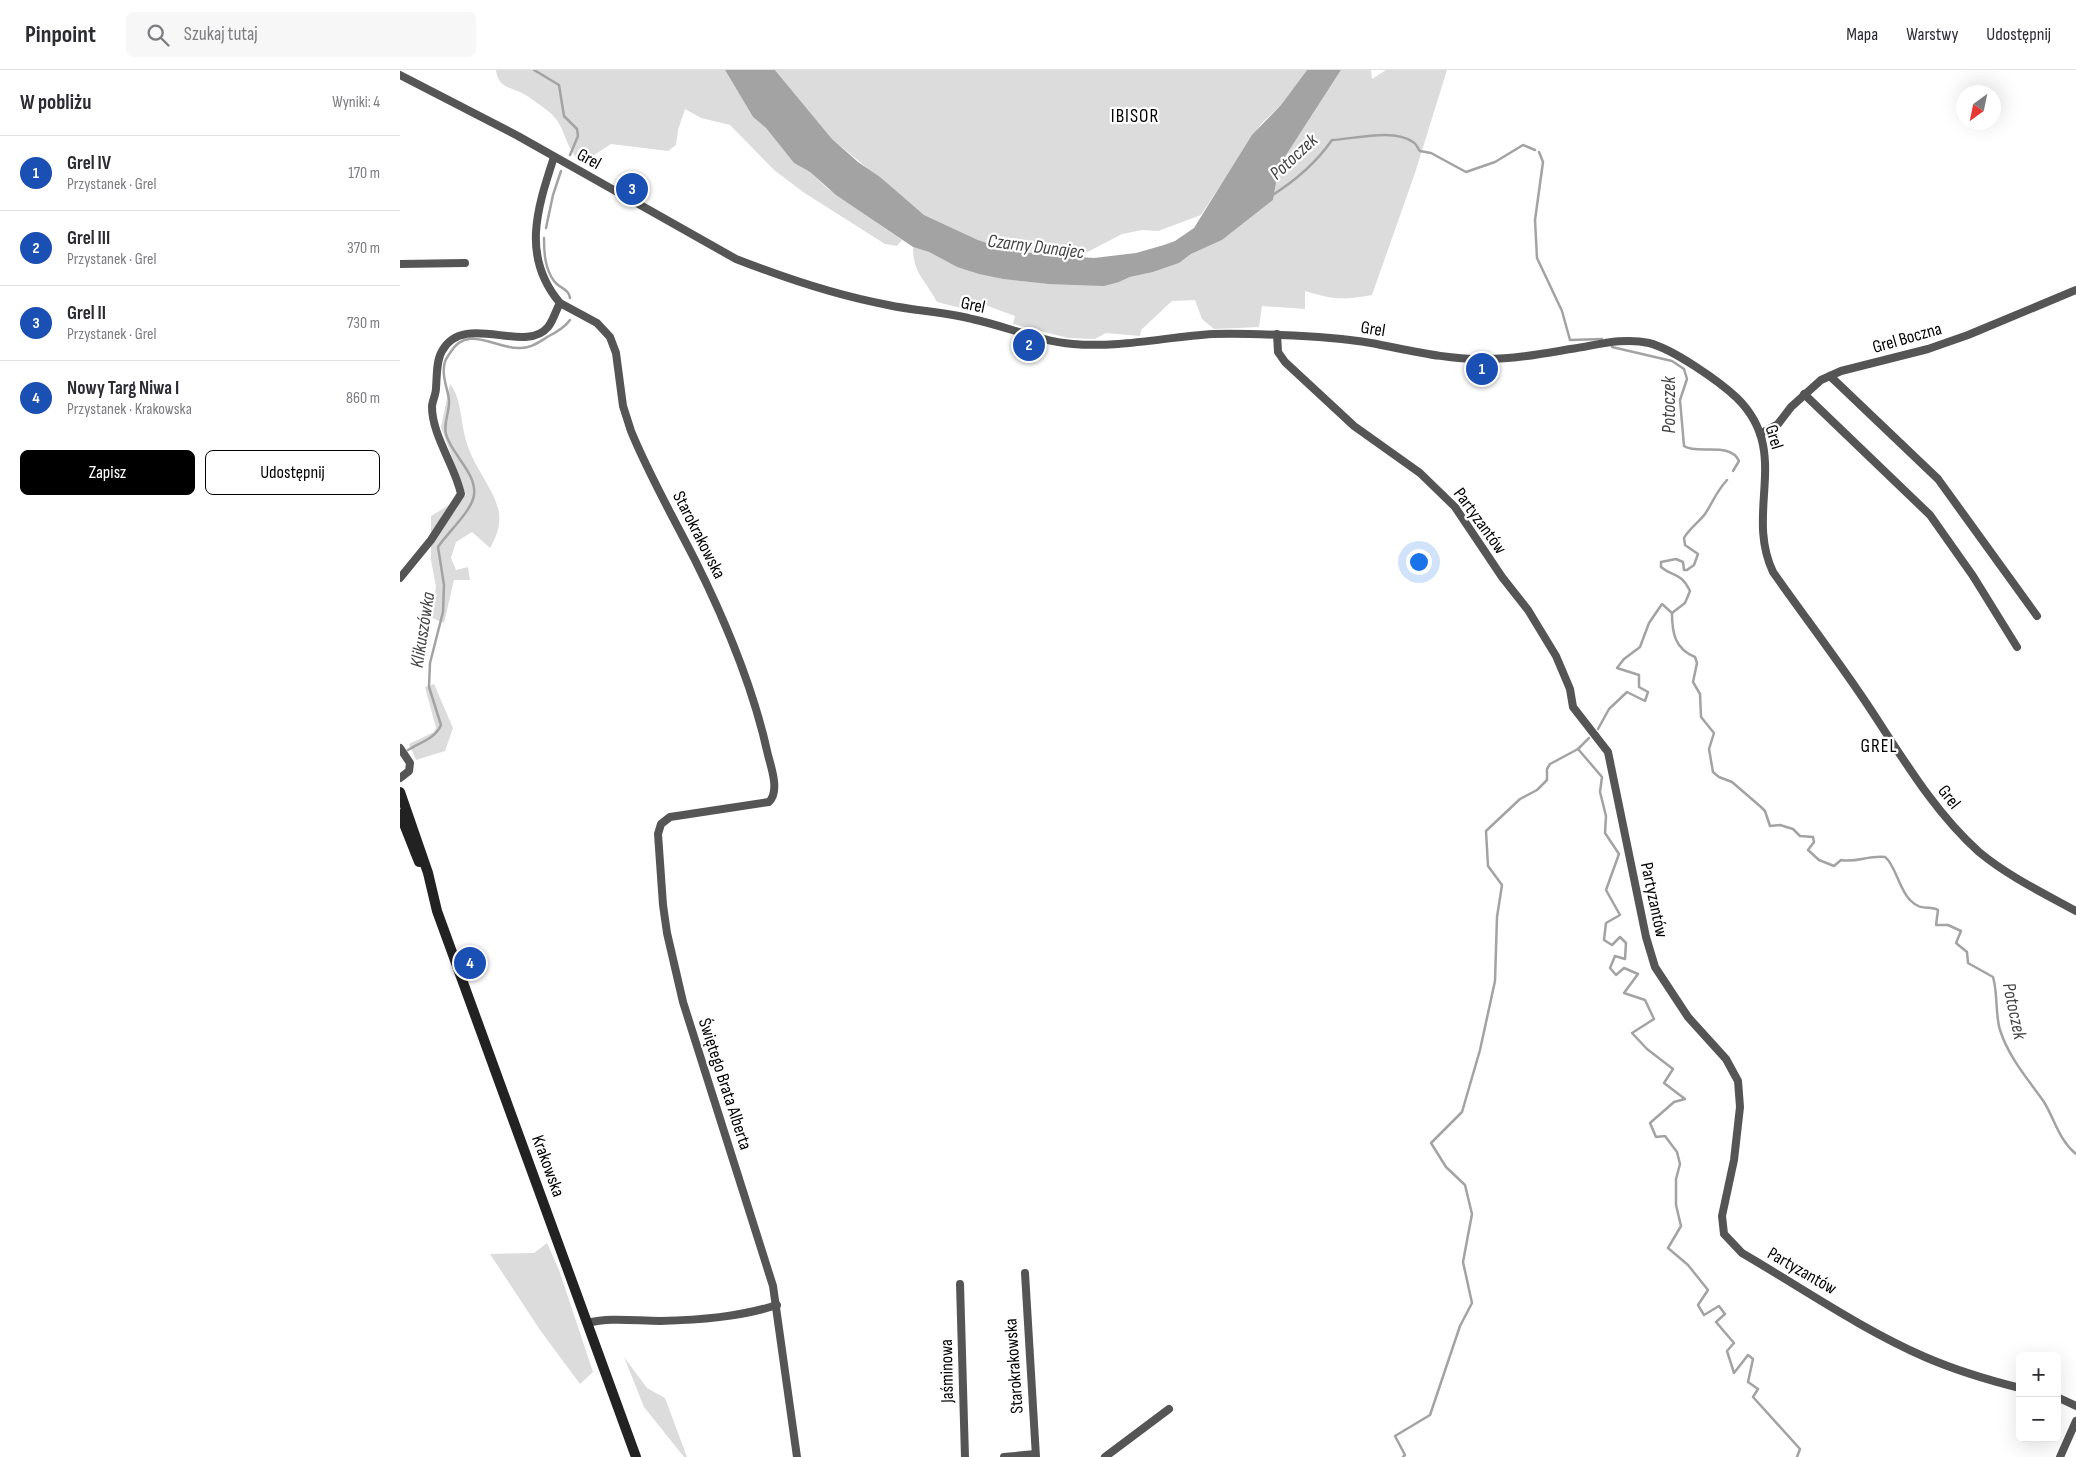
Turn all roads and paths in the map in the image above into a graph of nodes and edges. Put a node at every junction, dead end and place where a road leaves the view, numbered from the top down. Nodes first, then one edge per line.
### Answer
1 (400, 75) edge
2 (554, 157) junction
3 (465, 263) dead end
4 (400, 264) edge
5 (2076, 290) edge
6 (560, 303) junction
7 (1277, 334) junction
8 (1830, 376) junction
9 (1804, 394) junction
10 (1760, 434) junction
11 (400, 578) edge
12 (2037, 616) dead end
13 (2017, 647) dead end
14 (400, 748) edge
15 (400, 778) edge
16 (400, 795) edge
17 (766, 803) joint
18 (400, 814) edge
19 (430, 886) junction
20 (2076, 911) edge
21 (1025, 1273) dead end
22 (960, 1284) dead end
23 (777, 1305) junction
24 (588, 1323) junction
25 (2016, 1387) edge
26 (2061, 1399) edge
27 (2076, 1406) edge
28 (1169, 1409) dead end
29 (2076, 1421) edge
30 (1036, 1455) edge
31 (636, 1457) edge
32 (796, 1457) edge
33 (965, 1457) edge
34 (1004, 1457) edge
35 (1105, 1457) edge
36 (2060, 1457) edge

1 - 2 street, Grel
2 - 6 street, Starokrakowska
2 - 7 street, Grel
3 - 4 street
5 - 8 street, Grel Boczna
6 - 11 street
6 - 17 street, Starokrakowska
7 - 10 street, Grel
7 - 25 street, Partyzantów
8 - 9 street, Grel Boczna
8 - 12 street
9 - 10 street, Grel Boczna
9 - 13 street
10 - 20 street, Grel
14 - 15 street
16 - 19 main road, Krakowska
17 - 23 street, Świętego Brata Alberta
18 - 19 main road, Krakowska
19 - 24 main road, Krakowska
21 - 30 street, Starokrakowska
22 - 33 street, Jaśminowa
23 - 24 street
23 - 32 street, Świętego Brata Alberta
24 - 31 main road, Krakowska
26 - 27 street
28 - 35 street
29 - 36 street
30 - 34 street

